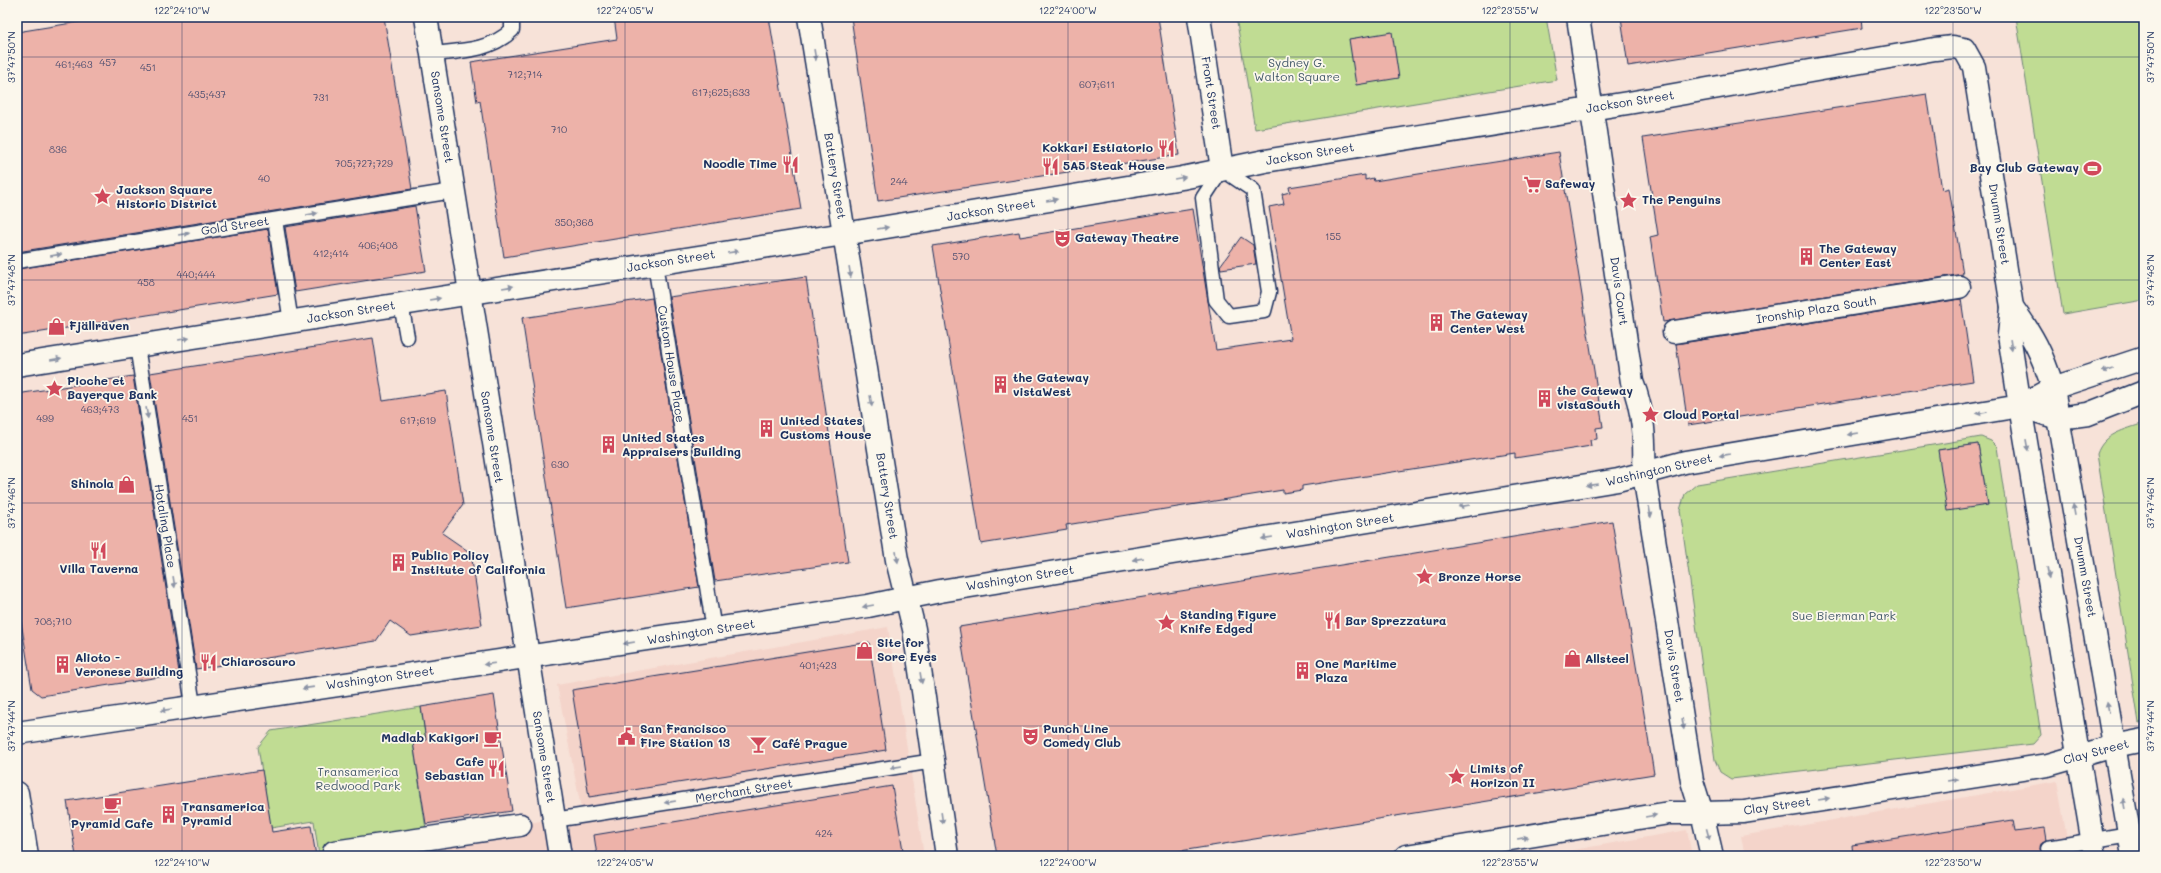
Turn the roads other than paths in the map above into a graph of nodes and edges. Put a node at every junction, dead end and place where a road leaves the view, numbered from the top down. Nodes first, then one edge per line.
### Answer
1 (426, 17) edge
2 (512, 17) edge
3 (809, 17) edge
4 (1199, 17) edge
5 (1578, 17) edge
6 (1964, 50) joint
7 (432, 54) junction
8 (1591, 108) junction
9 (1222, 169) junction
10 (453, 191) junction
11 (275, 220) junction
12 (844, 234) junction
13 (17, 261) edge
14 (655, 264) junction
15 (1959, 287) dead end
16 (470, 294) junction
17 (401, 304) junction
18 (2012, 306) junction
19 (291, 322) junction
20 (1674, 332) dead end
21 (407, 337) dead end
22 (137, 346) junction
23 (2144, 358) edge
24 (17, 366) edge
25 (2053, 388) junction
26 (2144, 392) edge
27 (2020, 406) junction
28 (2058, 418) junction
29 (1644, 474) junction
30 (906, 598) junction
31 (714, 630) junction
32 (528, 658) junction
33 (193, 705) junction
34 (17, 733) edge
35 (2144, 740) edge
36 (2114, 746) junction
37 (2077, 756) junction
38 (934, 761) junction
39 (17, 793) edge
40 (1702, 813) junction
41 (554, 820) junction
42 (520, 826) dead end
43 (2129, 834) junction
44 (2048, 848) dead end
45 (2093, 848) edge
46 (334, 852) dead end
47 (27, 856) edge
48 (560, 856) edge
49 (947, 856) edge
50 (1406, 856) edge
51 (1712, 856) edge
52 (2133, 856) edge

1 - 7 street, Sansome Street
2 - 7 lane
3 -> 12 street, Battery Street
4 - 9 street, Front Street
5 - 8 street
6 - 8 street, Jackson Street
6 - 18 street, Drumm Street
7 - 10 street, Sansome Street
8 - 9 street, Jackson Street
8 - 29 street, Davis Court
9 - 9 lane
12 -> 9 street, Jackson Street
11 -> 10 lane, Gold Street
10 - 16 street, Sansome Street
13 -> 11 lane, Gold Street
11 - 19 lane
14 -> 12 street, Jackson Street
12 -> 30 street, Battery Street
16 -> 14 street, Jackson Street
14 - 31 lane, Custom House Place
15 - 20 street, Ironship Plaza South
17 -> 16 street, Jackson Street
16 - 32 street, Sansome Street
17 - 19 street, Jackson Street
17 - 21 lane
18 - 25 street, Drumm Street
18 -> 27 street, Drumm Street
22 -> 19 street, Jackson Street
24 -> 22 street, Jackson Street
22 -> 33 lane, Hotaling Place
23 -> 25 street, Washington Street
25 - 27 street, Washington Street
25 - 28 street, Drumm Street
26 - 28 street, Washington Street
27 - 28 street, Washington Street
27 -> 29 street, Washington Street
27 -> 37 street, Drumm Street
36 -> 28 street, Drumm Street
29 -> 30 street, Washington Street
29 -> 40 street, Davis Street
30 -> 31 street, Washington Street
30 -> 38 street, Battery Street
31 -> 32 street, Washington Street
32 -> 33 street, Washington Street
32 - 41 street, Sansome Street
33 -> 34 street, Washington Street
35 - 36 street, Clay Street
36 - 37 street, Clay Street
43 -> 36 street, Drumm Street
40 -> 37 street, Clay Street
37 - 45 street, Drumm Street
38 -> 41 lane, Merchant Street
38 -> 49 street, Battery Street
39 - 47 street
50 -> 40 street, Clay Street
40 -> 51 street, Davis Street
41 - 48 street, Sansome Street
42 - 46 street
43 - 45 lane
43 - 52 street, Drumm Street
44 - 45 lane

